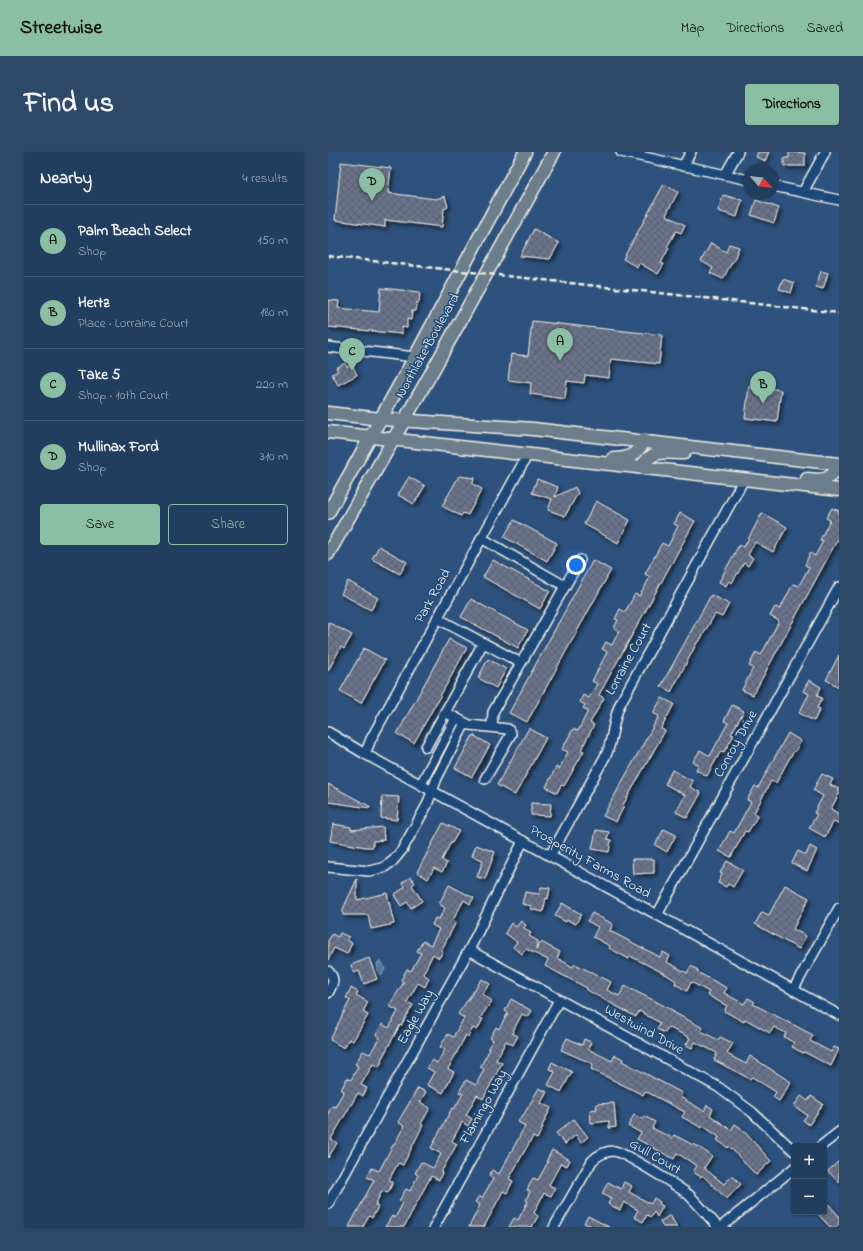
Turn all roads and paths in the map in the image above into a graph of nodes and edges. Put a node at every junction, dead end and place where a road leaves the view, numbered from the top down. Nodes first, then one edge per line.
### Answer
1 (525, 152) edge
2 (554, 152) edge
3 (621, 152) edge
4 (691, 152) edge
5 (738, 152) edge
6 (825, 152) edge
7 (683, 166) junction
8 (725, 175) junction
9 (743, 179) edge
10 (779, 187) edge
11 (803, 192) junction
12 (839, 200) edge
13 (328, 347) edge
14 (415, 357) junction
15 (328, 413) edge
16 (381, 419) junction
17 (404, 420) junction
18 (328, 432) edge
19 (370, 437) junction
20 (394, 439) junction
21 (645, 441) junction
22 (713, 449) junction
23 (528, 454) junction
24 (573, 459) junction
25 (839, 464) edge
26 (641, 467) junction
27 (839, 468) edge
28 (738, 478) junction
29 (839, 490) edge
30 (328, 513) edge
31 (481, 538) junction
32 (328, 554) edge
33 (580, 560) dead end
34 (565, 586) junction
35 (839, 587) edge
36 (437, 618) junction
37 (483, 643) junction
38 (521, 664) junction
39 (445, 712) junction
40 (456, 718) junction
41 (465, 723) junction
42 (492, 727) junction
43 (328, 732) edge
44 (426, 746) dead end
45 (365, 754) junction
46 (485, 779) dead end
47 (421, 784) junction
48 (432, 791) junction
49 (523, 841) junction
50 (550, 856) junction
51 (328, 867) edge
52 (839, 908) edge
53 (657, 915) junction
54 (469, 950) junction
55 (328, 971) edge
56 (793, 990) junction
57 (328, 993) edge
58 (559, 1000) junction
59 (839, 1015) edge
60 (839, 1132) edge
61 (825, 1143) edge
62 (791, 1148) edge
63 (791, 1170) edge
64 (328, 1204) edge
65 (434, 1227) edge
66 (554, 1227) edge
67 (718, 1227) edge
68 (721, 1227) edge

1 - 14 main road, Northlake Boulevard
2 - 17 main road, Northlake Boulevard
3 - 7 street
4 - 7 street
5 - 8 street
6 - 11 street
7 - 8 street
8 - 9 street
10 - 11 street
11 - 12 street
13 - 14 street
14 - 16 main road, Northlake Boulevard
15 - 16 main road
16 - 17 main road
16 - 19 main road, Northlake Boulevard
17 - 20 main road, Northlake Boulevard
17 - 21 main road
18 - 19 main road
19 - 20 main road
19 - 30 main road, Northlake Boulevard
20 - 23 main road
20 - 32 main road, Northlake Boulevard
21 - 22 main road
21 - 24 main road
22 - 25 main road
22 - 26 main road
23 - 24 main road
23 - 31 street, Park Road
24 - 26 main road
26 - 28 main road
27 - 28 main road
28 - 29 main road
28 - 50 street, Lorraine Court
31 - 34 street
31 - 36 street, Park Road
33 - 34 street
34 - 38 street
35 - 53 street, Conroy Drive
36 - 37 street
36 - 45 street, Park Road
37 - 38 street
37 - 39 street
38 - 42 street
39 - 40 street
39 - 44 street
40 - 41 street
40 - 47 street
41 - 42 street
41 - 48 street
42 - 46 street
43 - 45 street, Prosperity Farms Road
45 - 47 street, Prosperity Farms Road
47 - 48 street, Prosperity Farms Road
48 - 49 street, Prosperity Farms Road
48 - 51 street
49 - 50 street, Prosperity Farms Road
49 - 54 street, Eagle Way
50 - 53 street, Prosperity Farms Road
52 - 56 street
53 - 56 street, Prosperity Farms Road
54 - 58 street, Westwind Drive
54 - 64 street, Eagle Way
55 - 57 street
56 - 59 street, Prosperity Farms Road
58 - 62 street, Westwind Drive
58 - 65 street, Flamingo Way
60 - 61 street
63 - 68 street
66 - 67 street, Gull Court

